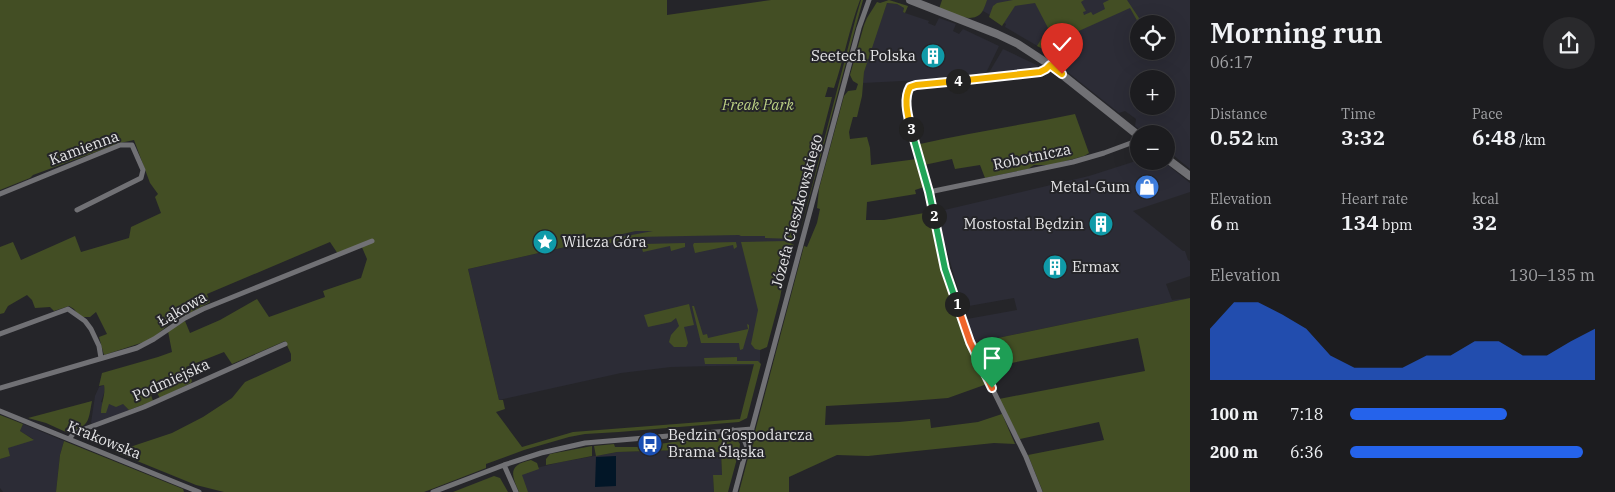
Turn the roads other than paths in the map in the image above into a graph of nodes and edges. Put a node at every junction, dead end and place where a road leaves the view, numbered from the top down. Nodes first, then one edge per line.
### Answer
1 (870, 0) edge
2 (910, 0) edge
3 (1050, 65) junction
4 (1130, 129) edge
5 (1130, 143) edge
6 (1175, 165) edge
7 (1190, 176) edge
8 (929, 192) junction
9 (0, 194) edge
10 (77, 210) dead end
11 (372, 241) dead end
12 (0, 334) edge
13 (285, 344) dead end
14 (101, 358) junction
15 (0, 388) edge
16 (0, 411) edge
17 (752, 429) junction
18 (733, 430) junction
19 (69, 440) junction
20 (747, 447) junction
21 (504, 465) junction
22 (199, 492) edge
23 (433, 492) edge
24 (516, 492) edge
25 (735, 492) edge
26 (1040, 492) edge

1 - 17 street, Józefa Cieszkowskiego
2 - 3 street
3 - 4 street
3 - 8 street
5 - 8 street, Robotnicza
6 - 7 street
8 - 26 street
9 - 10 street, Kamienna
11 - 14 street, Łąkowa
12 - 14 street
13 - 19 street, Podmiejska
14 - 15 street, Łąkowa
16 - 19 street, Krakowska
17 - 18 street
17 - 20 street, Józefa Cieszkowskiego
18 - 20 street
18 - 21 street
19 - 22 street, Krakowska
20 - 25 street, Józefa Cieszkowskiego
21 - 23 street
21 - 24 street

